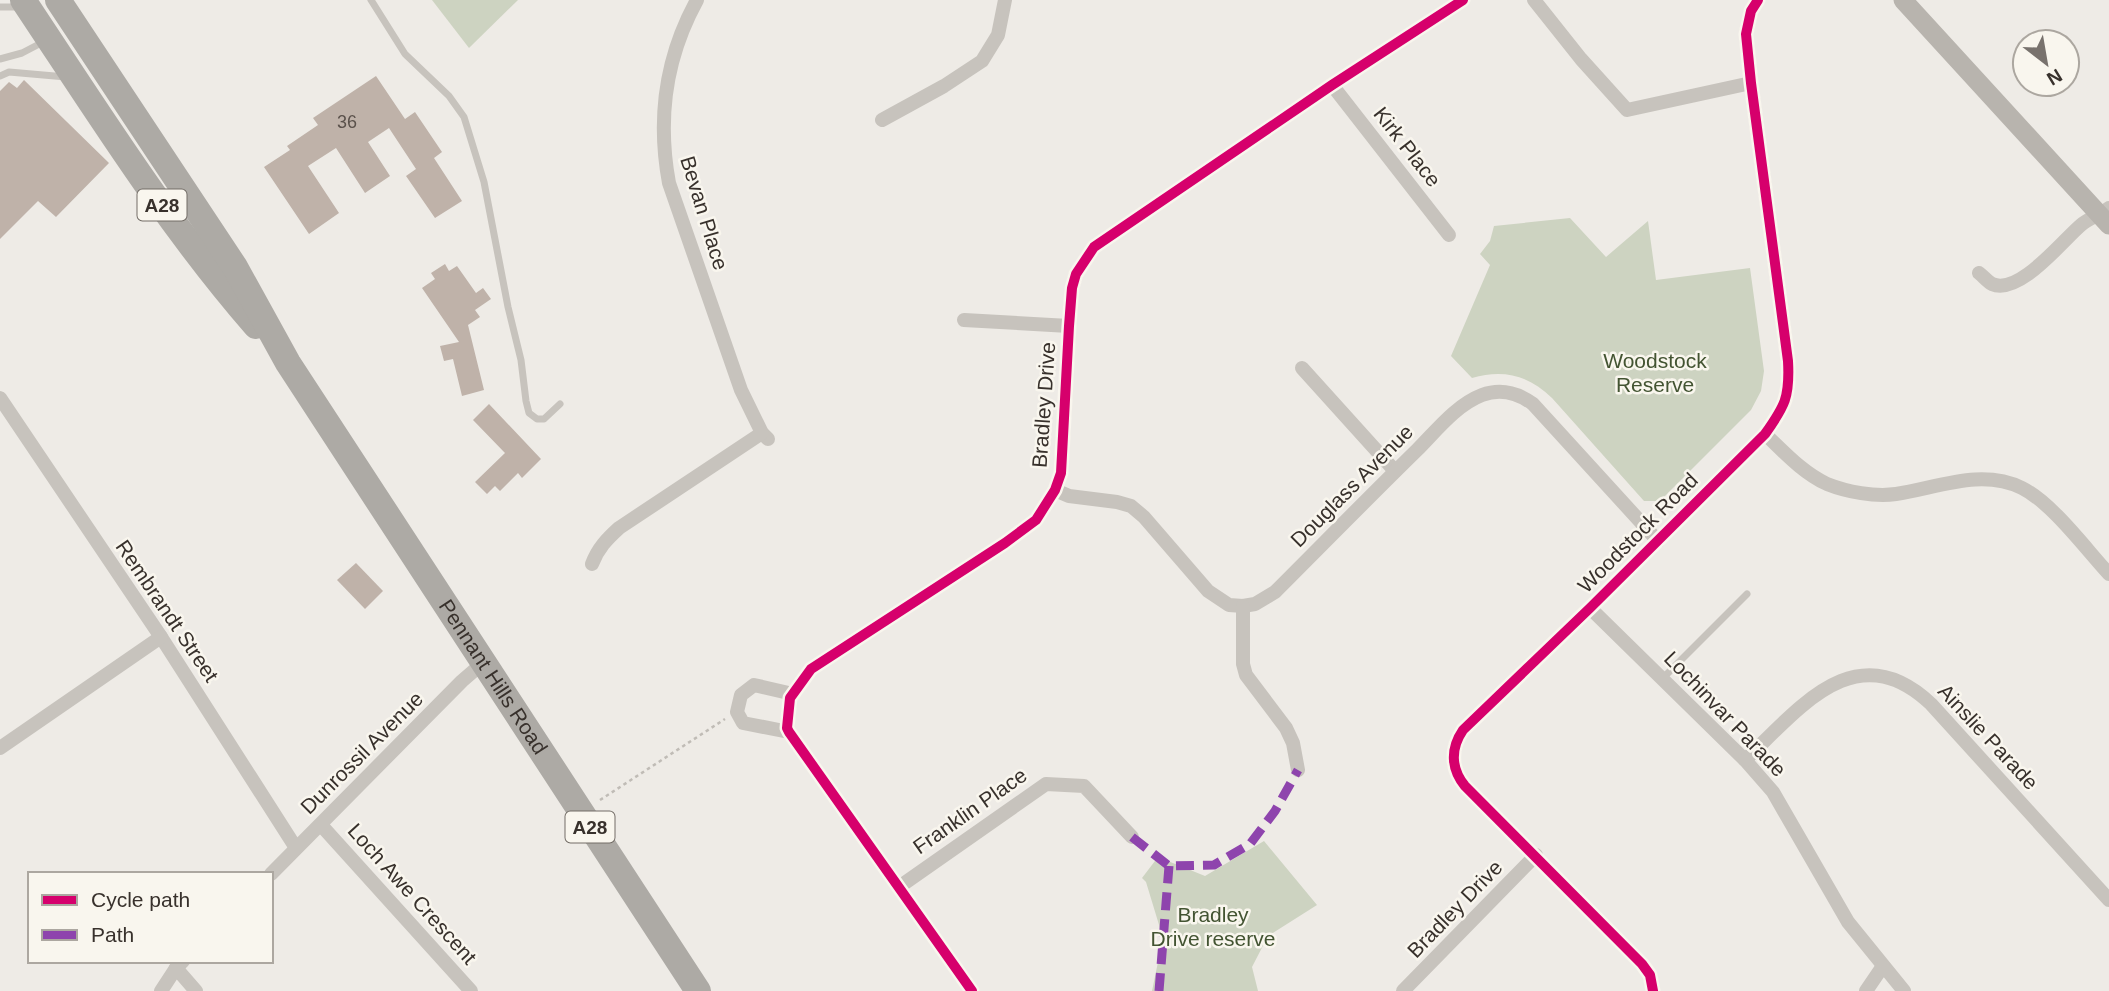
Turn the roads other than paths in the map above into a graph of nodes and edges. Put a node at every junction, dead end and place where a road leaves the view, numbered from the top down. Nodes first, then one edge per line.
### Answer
1 (58, 0) edge
2 (370, 0) edge
3 (697, 0) edge
4 (1005, 0) edge
5 (1463, 0) edge
6 (1534, 0) edge
7 (1758, 0) edge
8 (1903, 0) edge
9 (25, 3) edge
10 (0, 7) edge
11 (48, 39) junction
12 (0, 59) edge
13 (0, 76) edge
14 (74, 78) junction
15 (1751, 83) junction
16 (1332, 85) junction
17 (882, 120) dead end
18 (2106, 216) edge
19 (1449, 234) dead end
20 (1979, 273) dead end
21 (964, 320) dead end
22 (1069, 326) junction
23 (288, 363) junction
24 (1303, 368) dead end
25 (0, 398) edge
26 (560, 404) dead end
27 (1765, 434) junction
28 (1395, 471) junction
29 (1055, 490) junction
30 (1658, 541) junction
31 (592, 564) dead end
32 (2109, 574) edge
33 (1747, 594) dead end
34 (1244, 607) junction
35 (1590, 608) junction
36 (161, 637) junction
37 (484, 662) junction
38 (1662, 679) junction
39 (793, 694) junction
40 (789, 733) junction
41 (0, 748) edge
42 (1745, 760) junction
43 (1298, 770) dead end
44 (321, 825) junction
45 (1132, 837) dead end
46 (296, 848) junction
47 (1536, 855) junction
48 (273, 872) edge
49 (899, 887) junction
50 (2109, 900) edge
51 (179, 965) edge
52 (1884, 965) junction
53 (161, 991) edge
54 (196, 991) edge
55 (471, 991) edge
56 (698, 991) edge
57 (972, 991) edge
58 (1403, 991) edge
59 (1653, 991) edge
60 (1866, 991) edge
61 (1904, 991) edge

1 - 23 highway, Pennant Hills Road / A28
2 - 26 lane
3 - 31 street, Bevan Place
4 - 17 street
5 - 16 street, Bradley Drive
6 - 15 street
7 - 15 street, Woodstock Road
8 - 18 main road
9 - 10 lane
9 - 11 highway, Pennant Hills Road / A28
11 - 12 lane
11 - 14 highway, Pennant Hills Road / A28
13 - 14 lane
14 - 23 highway, Pennant Hills Road / A28
15 - 27 street, Woodstock Road
16 - 19 street, Kirk Place
16 - 22 street, Bradley Drive
18 - 20 street
21 - 22 street
22 - 29 street, Bradley Drive
23 - 37 highway, Pennant Hills Road / A28
24 - 28 street
25 - 36 street, Rembrandt Street
27 - 30 street, Woodstock Road
27 - 32 street
28 - 30 street, Douglass Avenue
28 - 34 street, Douglass Avenue
29 - 34 street
29 - 39 street, Bradley Drive
30 - 35 street, Woodstock Road
33 - 38 lane
34 - 43 street
35 - 38 street, Lochinvar Parade
35 - 47 street, Woodstock Road
36 - 41 street
36 - 46 street, Rembrandt Street
37 - 44 street, Dunrossil Avenue
37 - 56 highway, Pennant Hills Road / A28
38 - 42 street, Lochinvar Parade
39 - 40 street, Bradley Drive
39 - 40 street
40 - 49 street
42 - 50 street, Ainslie Parade
42 - 52 street, Lochinvar Parade
44 - 46 street, Dunrossil Avenue
44 - 55 street, Loch Awe Crescent
45 - 49 street, Franklin Place
46 - 48 street, Dunrossil Avenue
47 - 58 street, Bradley Drive
47 - 59 street, Woodstock Road
49 - 57 street
51 - 53 street
51 - 54 street
52 - 60 street
52 - 61 street, Lochinvar Parade

